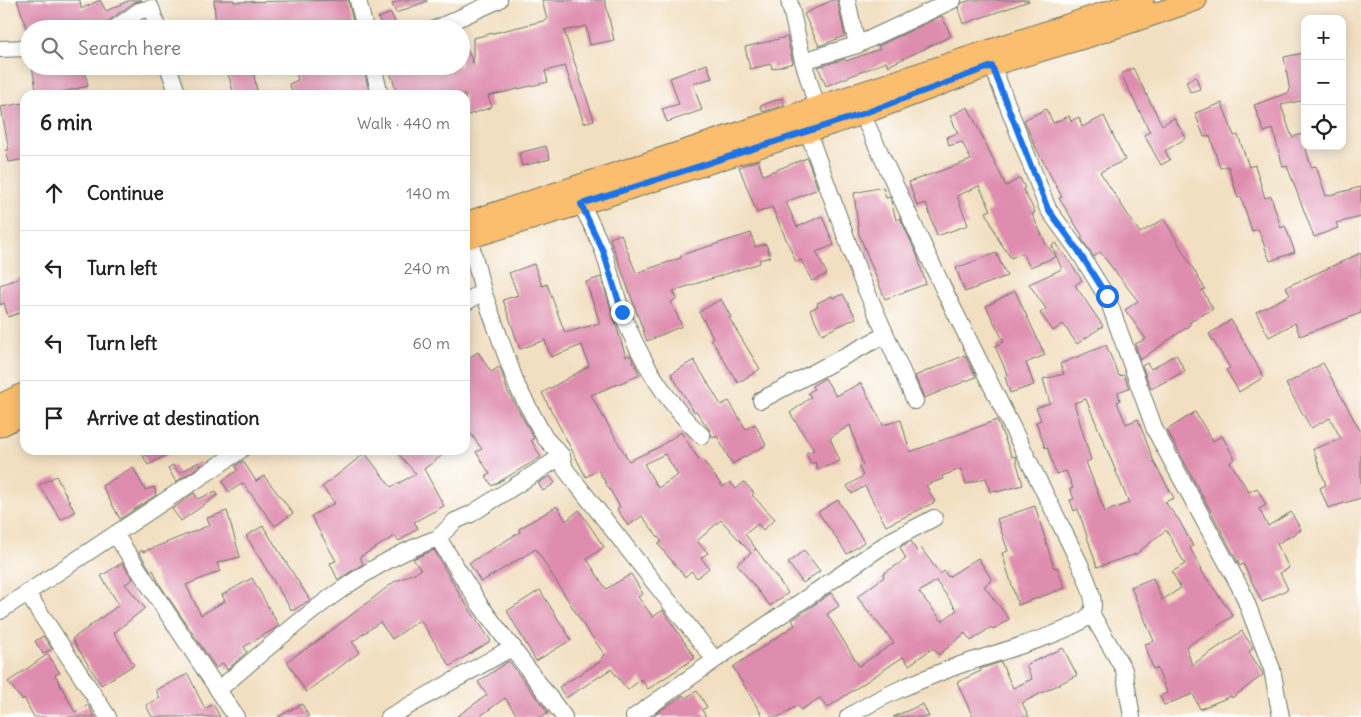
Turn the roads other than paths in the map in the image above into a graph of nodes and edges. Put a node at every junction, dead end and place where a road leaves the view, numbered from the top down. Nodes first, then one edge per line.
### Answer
1 (358, 0) edge
2 (499, 0) edge
3 (789, 0) edge
4 (847, 0) edge
5 (953, 0) edge
6 (1143, 0) edge
7 (1196, 0) edge
8 (126, 20) edge
9 (155, 20) edge
10 (363, 20) edge
11 (455, 20) edge
12 (857, 45) junction
13 (20, 48) edge
14 (0, 49) edge
15 (803, 61) junction
16 (992, 66) junction
17 (171, 75) edge
18 (375, 75) edge
19 (176, 90) edge
20 (379, 90) edge
21 (816, 107) junction
22 (862, 114) junction
23 (808, 132) junction
24 (581, 204) junction
25 (470, 232) edge
26 (470, 232) edge
27 (470, 247) edge
28 (483, 291) junction
29 (470, 300) edge
30 (885, 335) junction
31 (20, 395) edge
32 (761, 400) dead end
33 (915, 401) dead end
34 (0, 405) edge
35 (20, 416) edge
36 (0, 426) edge
37 (702, 436) dead end
38 (234, 455) edge
39 (562, 456) junction
40 (934, 518) dead end
41 (115, 534) junction
42 (438, 538) junction
43 (27, 593) junction
44 (0, 611) edge
45 (1092, 613) junction
46 (513, 648) junction
47 (715, 660) junction
48 (218, 690) junction
49 (108, 717) edge
50 (236, 717) edge
51 (389, 717) edge
52 (564, 717) edge
53 (634, 717) edge
54 (848, 717) edge
55 (1132, 717) edge
56 (1281, 717) edge

1 - 10 street
2 - 11 street
3 - 15 street
4 - 12 street
5 - 12 street
6 - 21 main road
7 - 16 main road
8 - 9 street
12 - 15 street
13 - 14 street
15 - 21 street
16 - 22 main road
16 - 56 street
17 - 19 street
18 - 20 street
21 - 25 main road
22 - 23 main road
22 - 45 street
23 - 24 main road
23 - 30 street
24 - 26 main road
24 - 37 street
27 - 28 street
28 - 29 street
28 - 39 street
30 - 32 street
30 - 33 street
31 - 34 main road
35 - 36 main road
38 - 41 street
39 - 42 street
39 - 47 street
40 - 47 street
41 - 43 street
41 - 48 street
42 - 46 street
42 - 48 street
43 - 44 street
43 - 49 street
45 - 54 street
45 - 55 street
46 - 51 street
46 - 52 street
47 - 53 street
48 - 50 street

